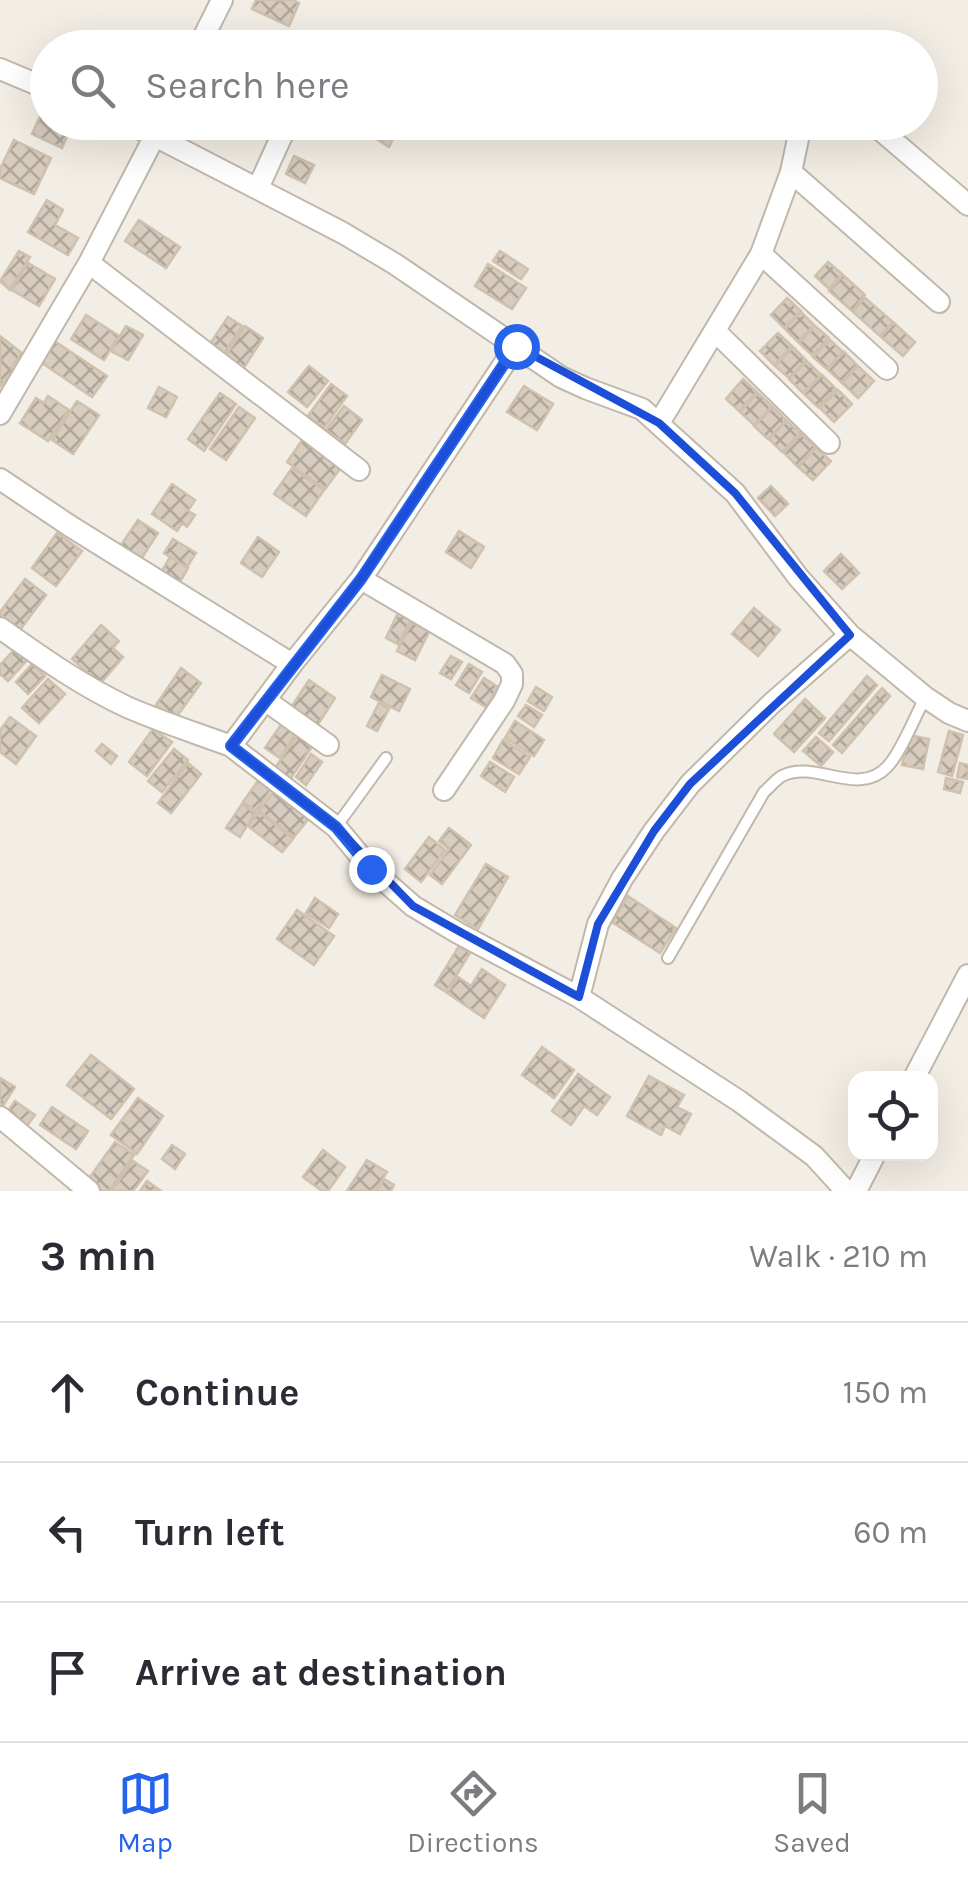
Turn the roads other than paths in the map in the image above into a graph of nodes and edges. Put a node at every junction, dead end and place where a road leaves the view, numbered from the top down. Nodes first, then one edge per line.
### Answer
1 (222, 0) edge
2 (207, 30) edge
3 (0, 69) edge
4 (30, 82) edge
5 (152, 140) edge
6 (177, 140) edge
7 (280, 140) edge
8 (798, 140) edge
9 (892, 140) edge
10 (791, 172) junction
11 (258, 188) junction
12 (968, 206) edge
13 (761, 254) junction
14 (89, 262) junction
15 (939, 302) dead end
16 (716, 331) junction
17 (516, 346) junction
18 (887, 369) dead end
19 (0, 414) edge
20 (659, 423) junction
21 (830, 443) dead end
22 (359, 470) dead end
23 (0, 478) edge
24 (361, 579) junction
25 (0, 628) edge
26 (850, 634) junction
27 (292, 664) junction
28 (925, 697) junction
29 (265, 700) junction
30 (968, 722) edge
31 (328, 745) dead end
32 (231, 746) junction
33 (386, 758) dead end
34 (444, 790) dead end
35 (336, 827) junction
36 (668, 958) dead end
37 (968, 975) edge
38 (578, 996) junction
39 (918, 1071) edge
40 (0, 1118) edge
41 (871, 1161) edge
42 (89, 1191) edge
43 (846, 1191) edge
44 (856, 1191) edge

1 - 2 street
3 - 4 street
5 - 14 street
6 - 11 street
7 - 11 street
8 - 10 street
9 - 12 street
10 - 13 street
10 - 15 street
11 - 17 street
13 - 16 street
13 - 18 street
14 - 19 street
14 - 22 street
16 - 20 street
16 - 21 street
17 - 20 street
17 - 24 street
20 - 26 street
23 - 27 street
24 - 27 street
24 - 34 street
25 - 32 street
26 - 28 street
26 - 38 street
27 - 29 street
28 - 30 street
28 - 36 lane
29 - 31 street
29 - 32 street
32 - 35 street
33 - 35 lane
35 - 38 street
37 - 39 street
38 - 43 street
40 - 42 street
41 - 44 street

